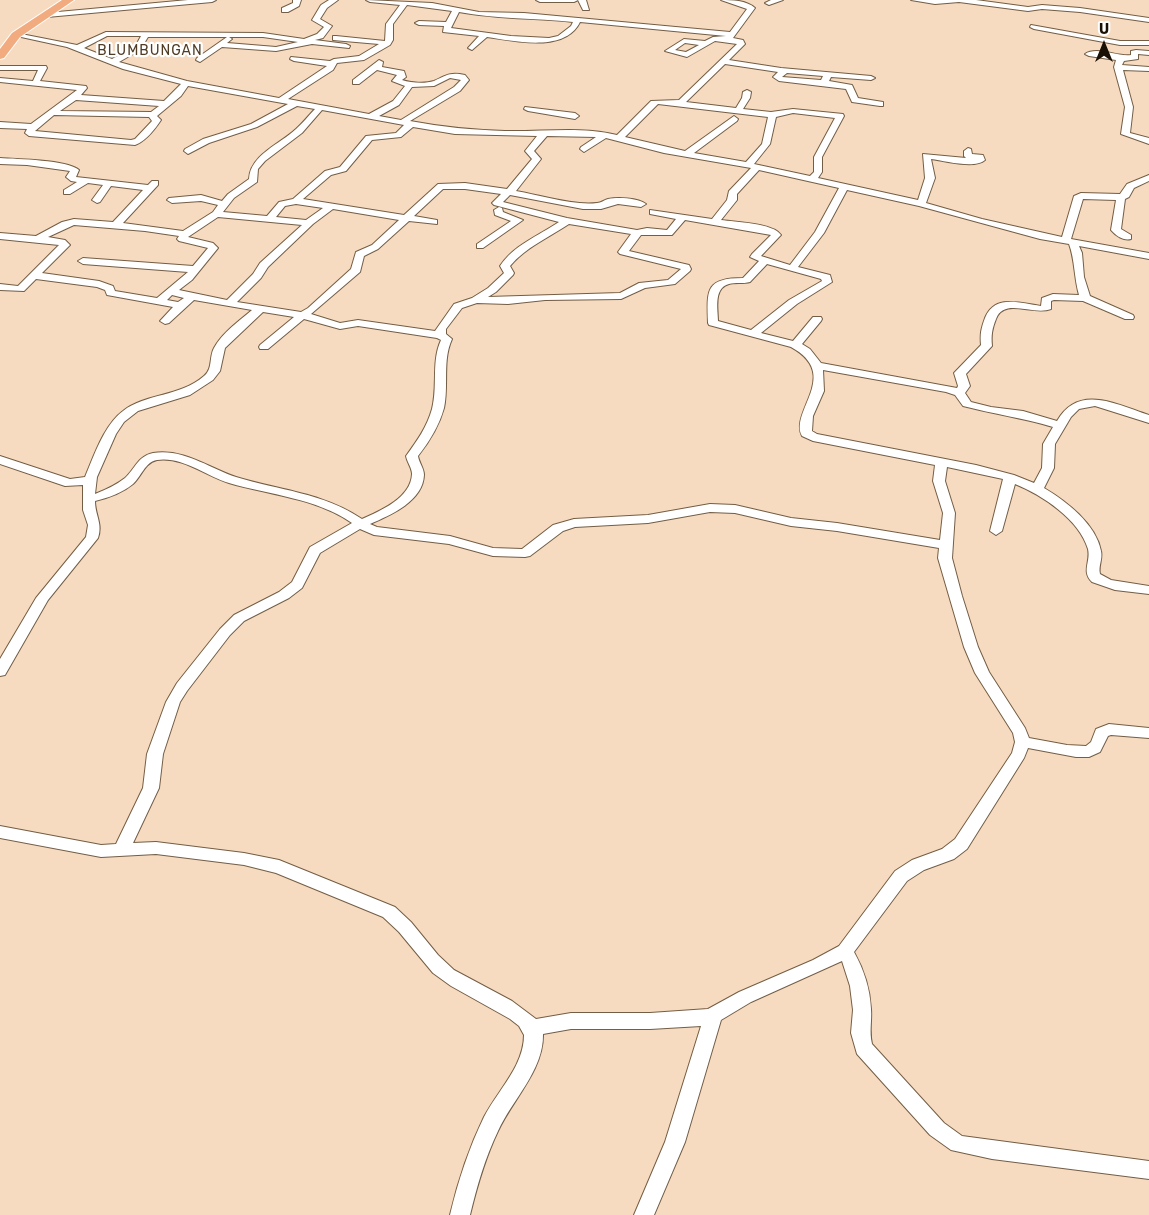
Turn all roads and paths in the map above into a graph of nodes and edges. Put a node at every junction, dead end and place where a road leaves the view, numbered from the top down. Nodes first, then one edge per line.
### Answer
1 (69, 0) edge
2 (212, 0) edge
3 (297, 0) edge
4 (334, 0) edge
5 (370, 0) edge
6 (539, 0) edge
7 (574, 0) edge
8 (582, 0) edge
9 (725, 0) edge
10 (779, 0) edge
11 (915, 0) edge
12 (959, 0) edge
13 (1033, 0) edge
14 (994, 2) edge
15 (405, 3) junction
16 (768, 3) dead end
17 (586, 8) dead end
18 (1032, 9) junction
19 (285, 10) dead end
20 (456, 10) junction
21 (510, 14) junction
22 (47, 15) junction
23 (524, 15) junction
24 (1149, 20) edge
25 (577, 21) junction
26 (419, 23) dead end
27 (256, 24) dead end
28 (448, 24) junction
29 (1034, 27) dead end
30 (244, 34) junction
31 (486, 34) junction
32 (16, 35) junction
33 (145, 35) junction
34 (232, 35) junction
35 (320, 36) junction
36 (499, 36) junction
37 (729, 36) junction
38 (708, 42) dead end
39 (387, 43) junction
40 (1149, 43) edge
41 (220, 45) junction
42 (346, 46) dead end
43 (78, 48) junction
44 (472, 48) dead end
45 (1149, 52) edge
46 (1089, 54) dead end
47 (0, 56) edge
48 (361, 58) junction
49 (294, 59) dead end
50 (200, 60) dead end
51 (722, 61) junction
52 (112, 62) junction
53 (1120, 63) junction
54 (333, 64) junction
55 (0, 68) edge
56 (376, 68) junction
57 (1149, 69) edge
58 (786, 70) junction
59 (828, 74) junction
60 (871, 78) dead end
61 (0, 80) edge
62 (356, 82) dead end
63 (186, 83) junction
64 (824, 83) junction
65 (35, 84) junction
66 (410, 85) junction
67 (747, 92) dead end
68 (74, 97) junction
69 (108, 100) junction
70 (281, 100) junction
71 (295, 103) junction
72 (166, 104) junction
73 (679, 104) junction
74 (880, 104) dead end
75 (321, 108) junction
76 (584, 108) dead end
77 (528, 109) dead end
78 (849, 109) junction
79 (55, 112) junction
80 (96, 113) junction
81 (736, 115) junction
82 (154, 116) junction
83 (370, 116) junction
84 (575, 116) junction
85 (771, 116) junction
86 (407, 123) junction
87 (0, 125) edge
88 (33, 127) junction
89 (580, 133) junction
90 (543, 134) junction
91 (605, 135) junction
92 (619, 138) junction
93 (1149, 140) edge
94 (584, 149) dead end
95 (188, 151) dead end
96 (968, 151) dead end
97 (687, 154) junction
98 (0, 162) edge
99 (753, 167) junction
100 (1149, 178) edge
101 (87, 180) junction
102 (812, 180) junction
103 (109, 183) junction
104 (844, 187) junction
105 (67, 192) dead end
106 (508, 192) junction
107 (1122, 197) junction
108 (97, 200) dead end
109 (172, 200) dead end
110 (296, 201) junction
111 (225, 204) junction
112 (641, 204) dead end
113 (921, 204) junction
114 (503, 206) junction
115 (330, 207) junction
116 (653, 212) dead end
117 (216, 214) junction
118 (683, 217) junction
119 (270, 218) junction
120 (405, 218) junction
121 (567, 220) junction
122 (434, 222) dead end
123 (714, 222) junction
124 (308, 223) junction
125 (116, 225) junction
126 (636, 233) junction
127 (185, 234) junction
128 (0, 236) edge
129 (1128, 237) dead end
130 (38, 239) junction
131 (1070, 242) junction
132 (480, 246) dead end
133 (1149, 256) edge
134 (82, 261) dead end
135 (764, 262) junction
136 (196, 269) junction
137 (792, 269) junction
138 (34, 275) junction
139 (0, 287) edge
140 (171, 292) junction
141 (192, 296) junction
142 (1085, 298) junction
143 (476, 300) junction
144 (158, 301) junction
145 (229, 304) junction
146 (180, 306) junction
147 (261, 308) junction
148 (302, 315) junction
149 (1129, 316) dead end
150 (817, 319) dead end
151 (165, 321) dead end
152 (754, 333) junction
153 (440, 335) junction
154 (795, 345) junction
155 (264, 347) dead end
156 (817, 366) junction
157 (959, 393) junction
158 (1149, 419) edge
159 (1059, 425) junction
160 (0, 460) edge
161 (941, 463) junction
162 (1010, 478) junction
163 (90, 480) junction
164 (1038, 488) junction
165 (89, 499) junction
166 (360, 524) junction
167 (996, 530) dead end
168 (945, 545) junction
169 (1149, 590) edge
170 (0, 671) edge
171 (1149, 733) edge
172 (1023, 742) junction
173 (0, 832) edge
174 (122, 849) junction
175 (845, 951) junction
176 (713, 1017) junction
177 (532, 1028) junction
178 (1149, 1170) edge
179 (460, 1215) edge
180 (644, 1215) edge

1 - 22 main road
2 - 22 street
3 - 19 street
4 - 35 street
5 - 15 street
6 - 7 street
6 - 21 street
8 - 17 street
9 - 37 street
10 - 16 street
11 - 12 street
12 - 14 street
13 - 18 street
14 - 18 street
15 - 20 street
15 - 39 street
18 - 24 street
20 - 21 street
20 - 28 street
21 - 23 street
22 - 32 main road
23 - 25 street
23 - 36 street
25 - 36 street
25 - 37 street
26 - 28 street
27 - 30 street
28 - 31 street
29 - 40 street
30 - 34 street
30 - 35 street
31 - 36 street
31 - 44 street
32 - 43 street
32 - 47 main road
33 - 34 street
33 - 43 street
33 - 52 street
34 - 41 street
35 - 39 street
37 - 38 street
37 - 51 street
39 - 48 street
41 - 42 street
41 - 50 street
43 - 52 street
45 - 53 street
46 - 53 street
48 - 54 street
48 - 56 street
49 - 54 street
51 - 58 street
51 - 73 street
52 - 63 street
53 - 57 street
53 - 93 street
54 - 70 street
55 - 65 street
56 - 62 street
56 - 66 street
58 - 59 street
58 - 64 street
59 - 60 street
59 - 64 street
61 - 65 street
63 - 70 street
63 - 72 street
64 - 78 street
65 - 68 street
66 - 83 street
66 - 86 street
67 - 81 street
68 - 69 street
68 - 79 street
69 - 72 street
69 - 80 street
70 - 71 street
71 - 75 street
71 - 95 street
72 - 82 street
73 - 81 street
73 - 92 street
74 - 78 street
75 - 83 street
75 - 111 street
76 - 84 street
77 - 84 street
78 - 85 street
78 - 102 street
79 - 80 street
79 - 88 street
80 - 82 street
81 - 85 street
81 - 97 street
82 - 88 street
83 - 86 street
84 - 89 street
85 - 99 street
86 - 90 street
86 - 110 street
87 - 88 street
89 - 90 street
89 - 91 street
90 - 106 street
91 - 92 street
91 - 94 street
92 - 97 street
96 - 113 street
97 - 99 street
98 - 101 street
99 - 102 street
99 - 123 street
100 - 107 street
101 - 103 street
101 - 105 street
102 - 104 street
103 - 108 street
103 - 125 street
104 - 113 street
104 - 137 street
106 - 112 street
106 - 114 street
106 - 120 street
107 - 129 street
107 - 131 street
109 - 111 street
110 - 115 street
110 - 119 street
111 - 117 street
113 - 131 street
114 - 121 street
114 - 132 street
115 - 120 street
115 - 124 street
116 - 118 street
117 - 119 street
117 - 127 street
118 - 123 street
118 - 126 street
119 - 124 street
120 - 122 street
120 - 148 street
121 - 126 street
121 - 143 street
123 - 135 street
124 - 145 street
125 - 127 street
125 - 130 street
126 - 143 street
127 - 136 street
128 - 130 street
130 - 138 street
131 - 133 street
131 - 142 street
134 - 136 street
135 - 137 street
135 - 152 street
136 - 140 street
137 - 152 street
138 - 139 street
138 - 144 street
140 - 141 street
140 - 144 street
141 - 145 street
141 - 146 street
142 - 149 street
142 - 157 street
143 - 153 street
144 - 146 street
145 - 147 street
146 - 151 street
147 - 148 street
147 - 163 street
148 - 153 street
148 - 155 street
150 - 154 street
152 - 154 street
153 - 166 street
154 - 156 street
156 - 157 street
156 - 161 street
157 - 159 street
158 - 159 street
159 - 164 street
160 - 163 street
161 - 162 street
161 - 168 street
162 - 164 street
162 - 167 street
163 - 165 street
164 - 169 street
165 - 166 street
165 - 170 street
166 - 168 street
166 - 174 street
168 - 172 street
171 - 172 street
172 - 175 street
173 - 174 street
174 - 177 street
175 - 176 street
175 - 178 street
176 - 177 street
176 - 180 street
177 - 179 street

